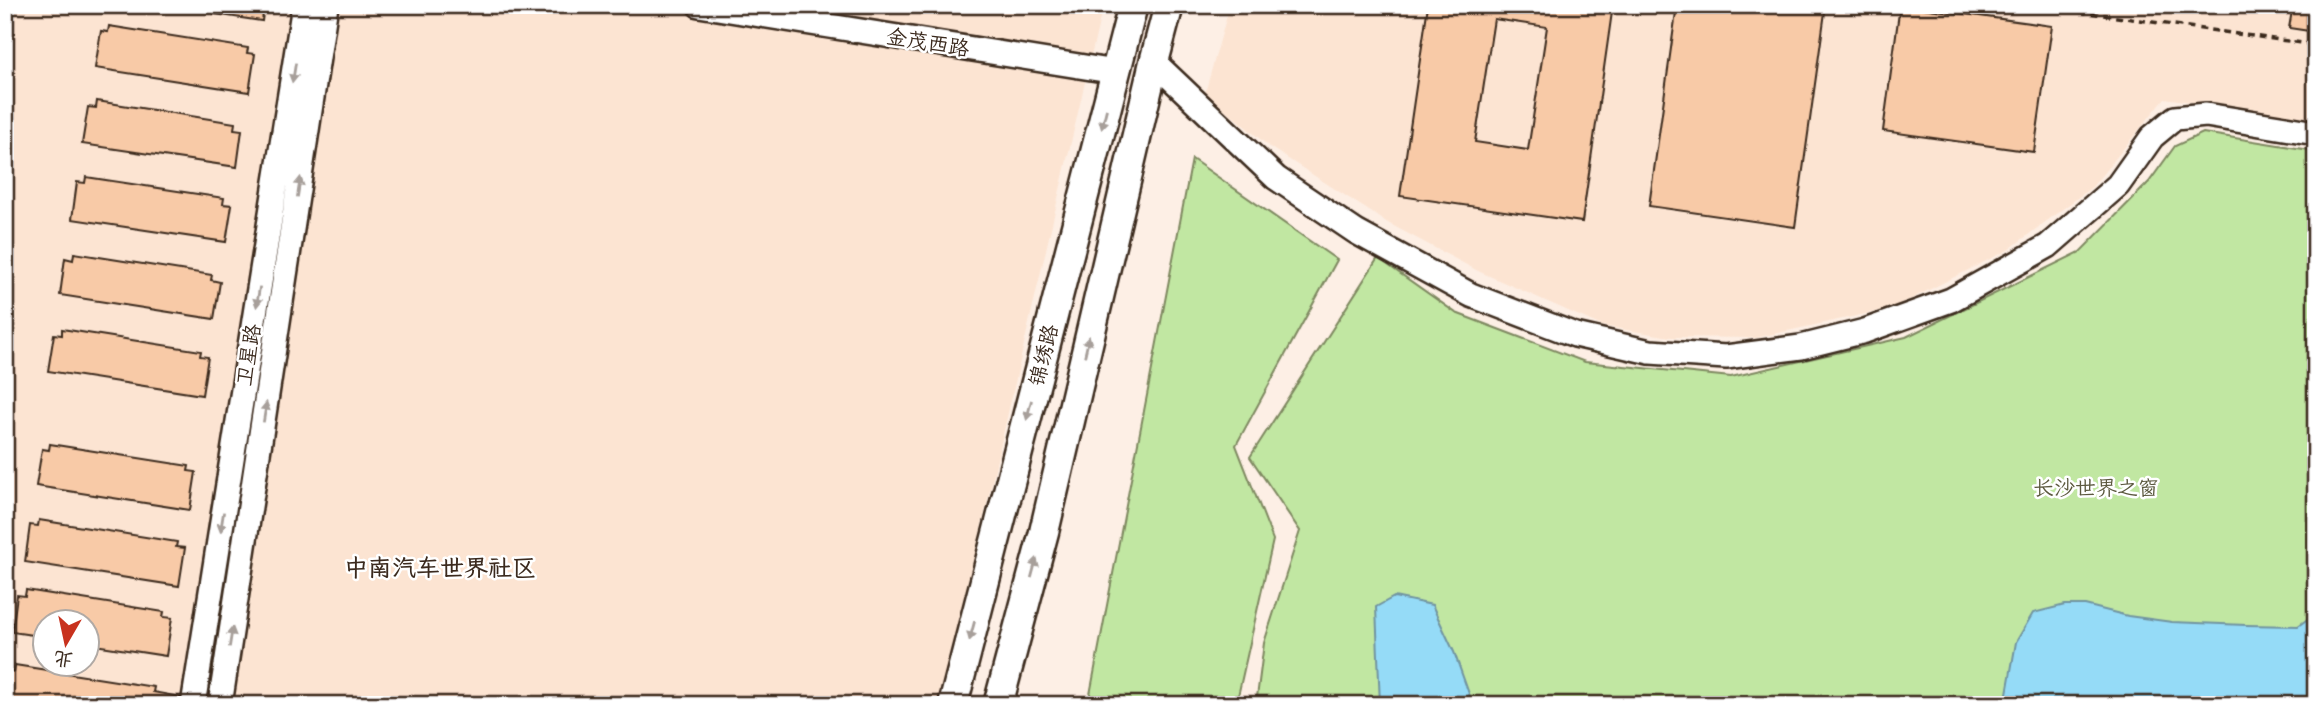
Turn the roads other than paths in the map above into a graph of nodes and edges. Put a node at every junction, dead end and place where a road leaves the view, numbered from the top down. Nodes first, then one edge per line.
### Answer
1 (304, 5) edge
2 (326, 5) edge
3 (699, 5) edge
4 (1133, 5) edge
5 (1169, 5) edge
6 (1154, 62) junction
7 (1116, 72) junction
8 (2316, 133) edge
9 (192, 705) edge
10 (220, 705) edge
11 (953, 705) edge
12 (998, 705) edge

1 -> 9 street, 卫星路
10 -> 2 street
3 - 7 street, 金茂西路
4 - 7 main road, 锦绣路
5 - 6 main road, 锦绣路
6 - 8 street
12 -> 6 main road, 锦绣路
7 -> 11 main road, 锦绣路

